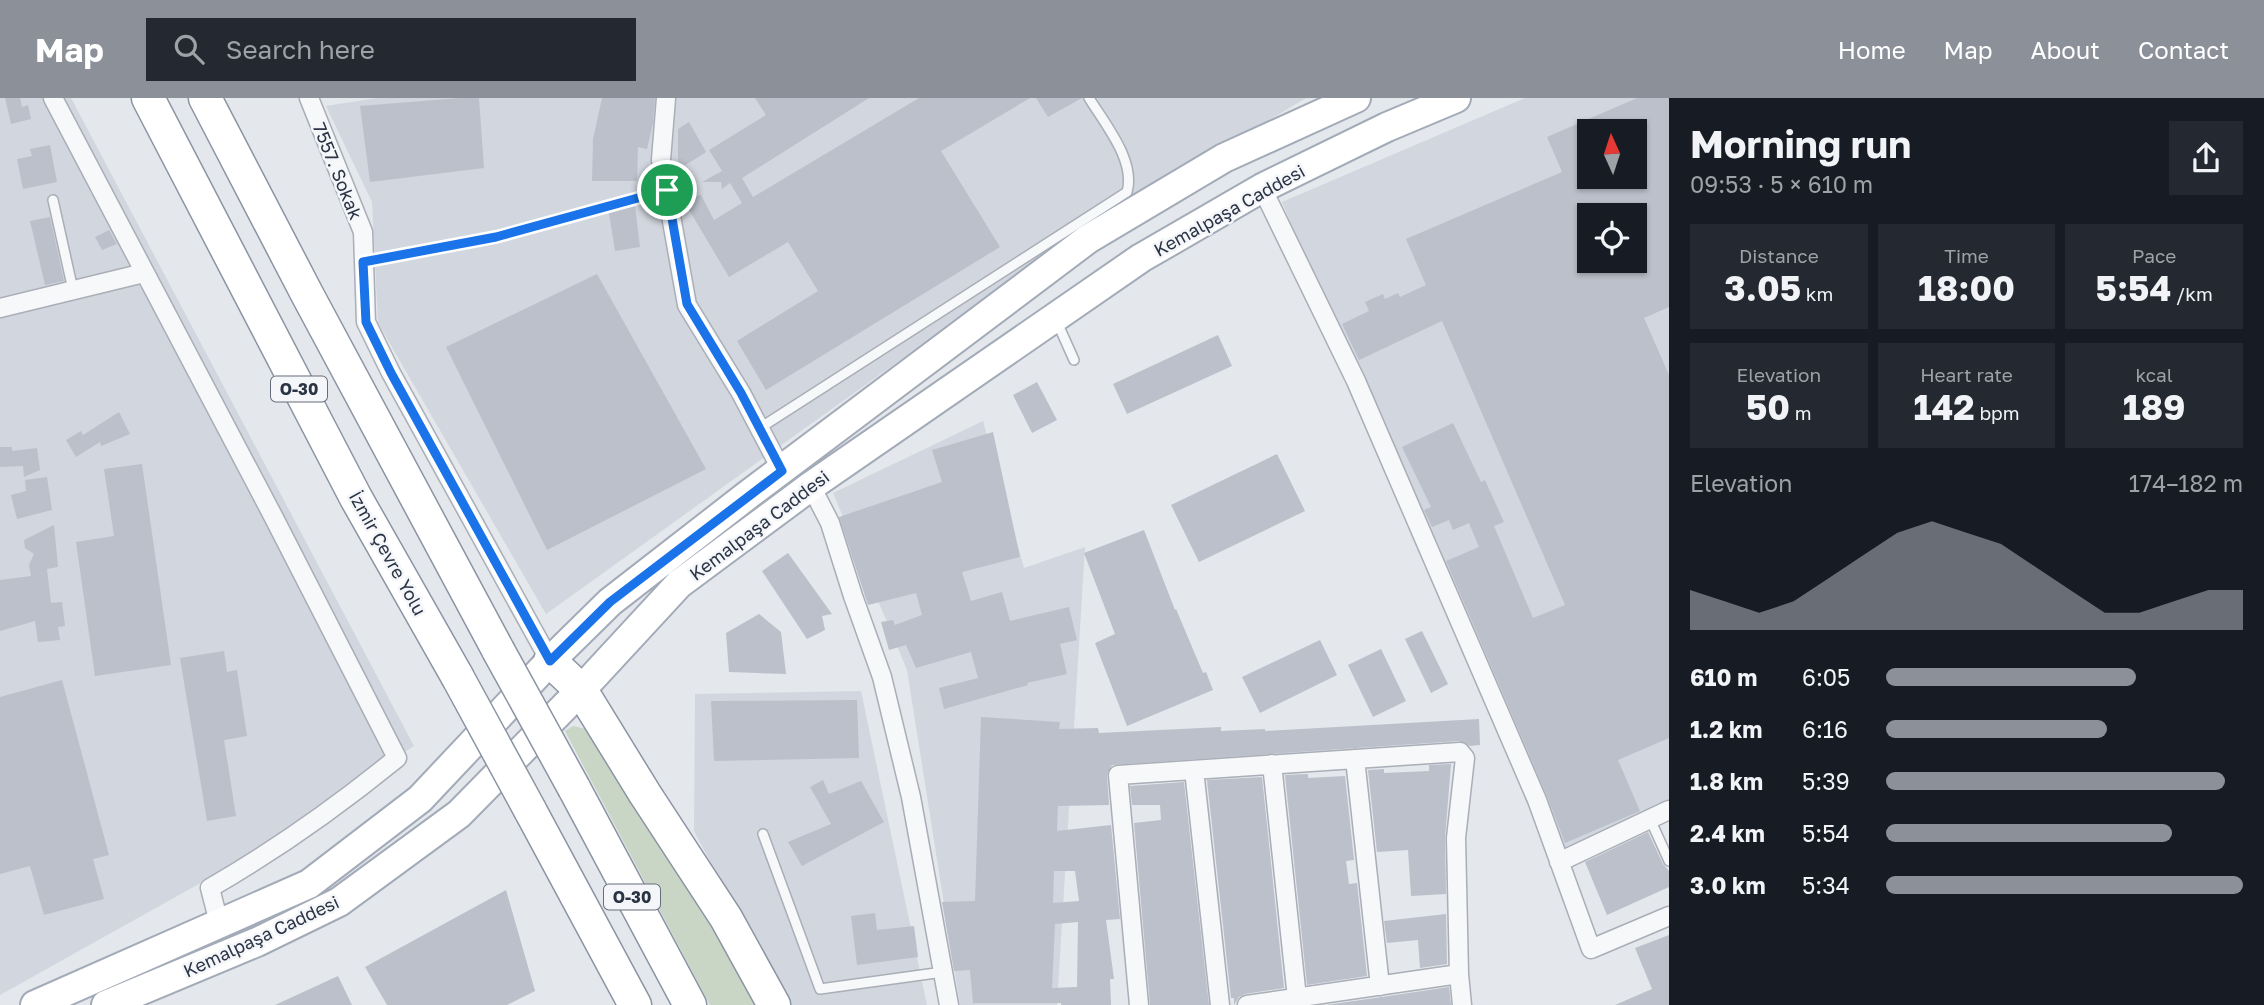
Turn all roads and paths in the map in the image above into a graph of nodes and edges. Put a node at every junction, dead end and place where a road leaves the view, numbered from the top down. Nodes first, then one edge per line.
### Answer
1 (52, 98) edge
2 (148, 98) edge
3 (205, 98) edge
4 (309, 98) edge
5 (666, 98) edge
6 (1089, 98) edge
7 (1356, 98) edge
8 (1457, 98) edge
9 (1262, 188) junction
10 (667, 190) junction
11 (53, 200) dead end
12 (363, 262) junction
13 (144, 273) junction
14 (73, 290) junction
15 (0, 308) edge
16 (1055, 318) junction
17 (1074, 359) dead end
18 (760, 428) junction
19 (782, 471) junction
20 (811, 486) junction
21 (550, 661) junction
22 (581, 690) junction
23 (1355, 759) junction
24 (1272, 764) junction
25 (1194, 770) junction
26 (1669, 810) edge
27 (1650, 819) junction
28 (763, 834) dead end
29 (1669, 861) edge
30 (1559, 862) junction
31 (1669, 916) edge
32 (219, 923) junction
33 (943, 972) junction
34 (1459, 974) junction
35 (1380, 986) junction
36 (1297, 998) junction
37 (35, 1005) edge
38 (106, 1005) edge
39 (635, 1005) edge
40 (690, 1005) edge
41 (774, 1005) edge
42 (949, 1005) edge
43 (1139, 1005) edge
44 (1220, 1005) edge
45 (1247, 1005) edge
46 (1462, 1005) edge

1 - 13 street
2 - 39 highway, İzmir Çevre Yolu / O-30, bridge
3 - 40 highway, O-30, bridge
4 - 12 street, 7557. Sokak
5 - 10 street
6 - 18 lane
7 - 19 main road, Kemalpaşa Caddesi
8 - 9 main road, Kemalpaşa Caddesi
9 - 16 main road, Kemalpaşa Caddesi
9 - 30 street
10 - 12 lane
10 - 18 street
11 - 14 lane
12 - 21 street, 7557. Sokak
13 - 14 street
13 - 32 street
14 - 15 street
16 - 17 lane
16 - 20 main road, Kemalpaşa Caddesi
18 - 19 street
19 - 21 main road, Kemalpaşa Caddesi
20 - 22 main road, Kemalpaşa Caddesi
20 - 33 street
21 - 22 highway
21 - 32 main road, Kemalpaşa Caddesi
22 - 38 main road, Kemalpaşa Caddesi
22 - 41 highway
23 - 24 street
23 - 34 street
23 - 35 street
24 - 25 street
24 - 36 street
25 - 43 street
25 - 44 street
26 - 27 street
27 - 29 lane
27 - 30 street
28 - 33 lane
30 - 31 street
32 - 37 main road, Kemalpaşa Caddesi
33 - 42 street
34 - 35 street
34 - 46 street
35 - 36 street
36 - 45 street

